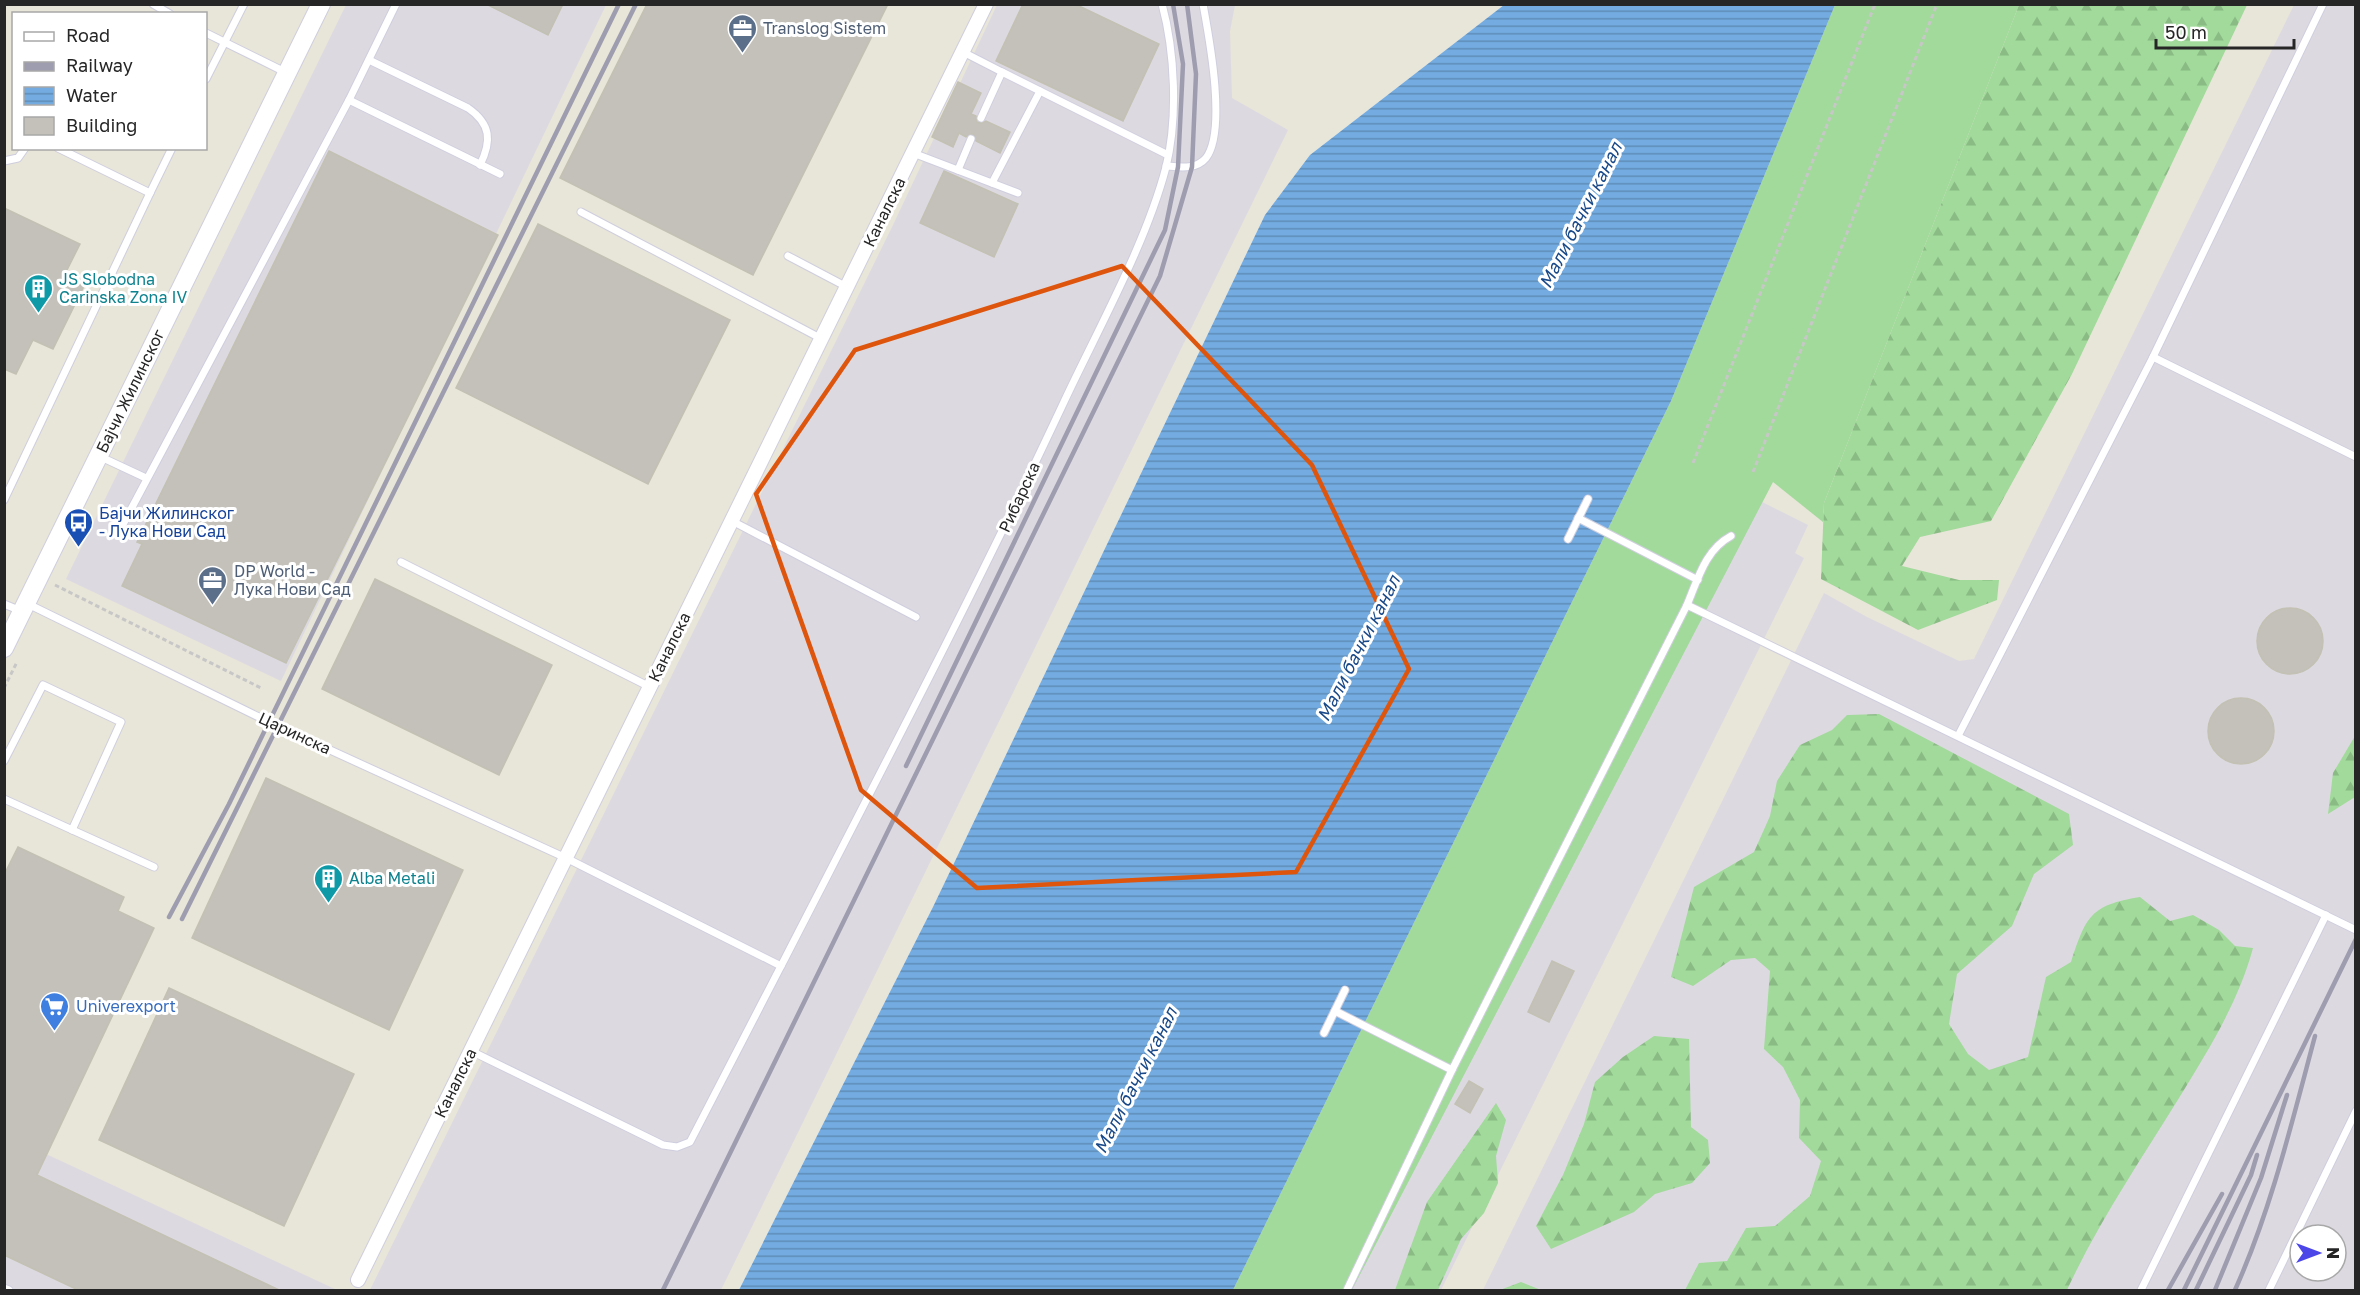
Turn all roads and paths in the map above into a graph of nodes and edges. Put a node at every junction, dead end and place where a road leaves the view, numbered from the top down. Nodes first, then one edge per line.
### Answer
1 (153, 4) edge
2 (243, 4) edge
3 (321, 4) edge
4 (396, 4) edge
5 (986, 4) edge
6 (1162, 4) edge
7 (1203, 4) edge
8 (1875, 4) edge
9 (1937, 4) edge
10 (2323, 4) edge
11 (167, 12) edge
12 (207, 34) edge
13 (224, 43) junction
14 (963, 51) junction
15 (369, 60) junction
16 (1002, 72) junction
17 (287, 73) junction
18 (207, 77) edge
19 (1040, 91) junction
20 (348, 100) junction
21 (981, 118) dead end
22 (971, 139) dead end
23 (24, 150) edge
24 (62, 150) edge
25 (171, 150) edge
26 (913, 153) junction
27 (1168, 154) junction
28 (4, 161) edge
29 (480, 165) junction
30 (1166, 166) junction
31 (958, 170) junction
32 (500, 174) dead end
33 (992, 183) junction
34 (1018, 192) dead end
35 (150, 193) junction
36 (580, 212) dead end
37 (788, 256) dead end
38 (847, 287) junction
39 (822, 339) junction
40 (2153, 357) junction
41 (98, 456) junction
42 (2355, 457) edge
43 (1693, 463) dead end
44 (1752, 472) dead end
45 (146, 478) junction
46 (4, 500) edge
47 (1588, 500) dead end
48 (1578, 518) junction
49 (732, 521) junction
50 (121, 528) dead end
51 (1731, 536) dead end
52 (1568, 539) dead end
53 (401, 562) dead end
54 (1698, 580) junction
55 (53, 585) dead end
56 (4, 604) edge
57 (1687, 605) junction
58 (24, 607) junction
59 (916, 617) dead end
60 (4, 648) edge
61 (650, 687) junction
62 (263, 689) dead end
63 (1958, 735) junction
64 (4, 760) edge
65 (4, 799) edge
66 (72, 830) junction
67 (566, 858) junction
68 (154, 867) dead end
69 (2326, 915) junction
70 (2355, 930) edge
71 (781, 966) junction
72 (1345, 990) dead end
73 (1335, 1011) junction
74 (1324, 1033) dead end
75 (471, 1051) junction
76 (1452, 1070) junction
77 (2355, 1111) edge
78 (356, 1285) edge
79 (4, 1288) edge
80 (9, 1290) edge
81 (1347, 1290) edge
82 (2141, 1290) edge
83 (2269, 1290) edge

1 - 11 lane
2 - 13 lane
3 - 17 street, Бајчи Жилинског
4 - 15 lane
5 - 14 street, Каналска
6 - 27 lane, Рибарска
7 - 30 lane
8 - 43 path
9 - 44 path
10 - 40 lane
12 - 13 lane
13 - 17 lane
13 - 18 lane
14 - 16 lane
14 - 26 street, Каналска
15 - 20 lane
15 - 29 lane
16 - 19 lane
16 - 21 lane
17 - 41 street, Бајчи Жилинског
19 - 27 lane
19 - 33 lane
20 - 29 lane
20 - 45 lane
22 - 31 lane
23 - 28 lane
24 - 35 lane
25 - 35 lane
26 - 31 lane
26 - 38 street, Каналска
27 - 30 lane, Рибарска
29 - 32 lane
30 - 71 lane, Рибарска
31 - 33 lane
33 - 34 lane
35 - 46 lane
36 - 39 lane
37 - 38 lane
38 - 39 street, Каналска
39 - 49 street, Каналска
40 - 42 lane
40 - 63 lane
41 - 45 lane
41 - 58 street, Бајчи Жилинског
45 - 50 lane
47 - 48 lane
48 - 52 lane
48 - 54 lane
49 - 59 lane
49 - 61 street, Каналска
51 - 54 lane
53 - 61 lane
54 - 57 lane
55 - 62 path
56 - 58 lane, Царинска
57 - 63 lane
57 - 76 lane
58 - 60 street, Бајчи Жилинског
58 - 67 lane, Царинска
61 - 67 street, Каналска
63 - 69 lane
64 - 66 lane
65 - 66 lane
66 - 68 lane
67 - 71 lane, Царинска
67 - 75 street, Каналска
69 - 70 lane
69 - 82 lane
71 - 75 lane, Рибарска
72 - 73 lane
73 - 74 lane
73 - 76 lane
75 - 78 street, Каналска
76 - 81 lane
77 - 83 lane
79 - 80 lane

